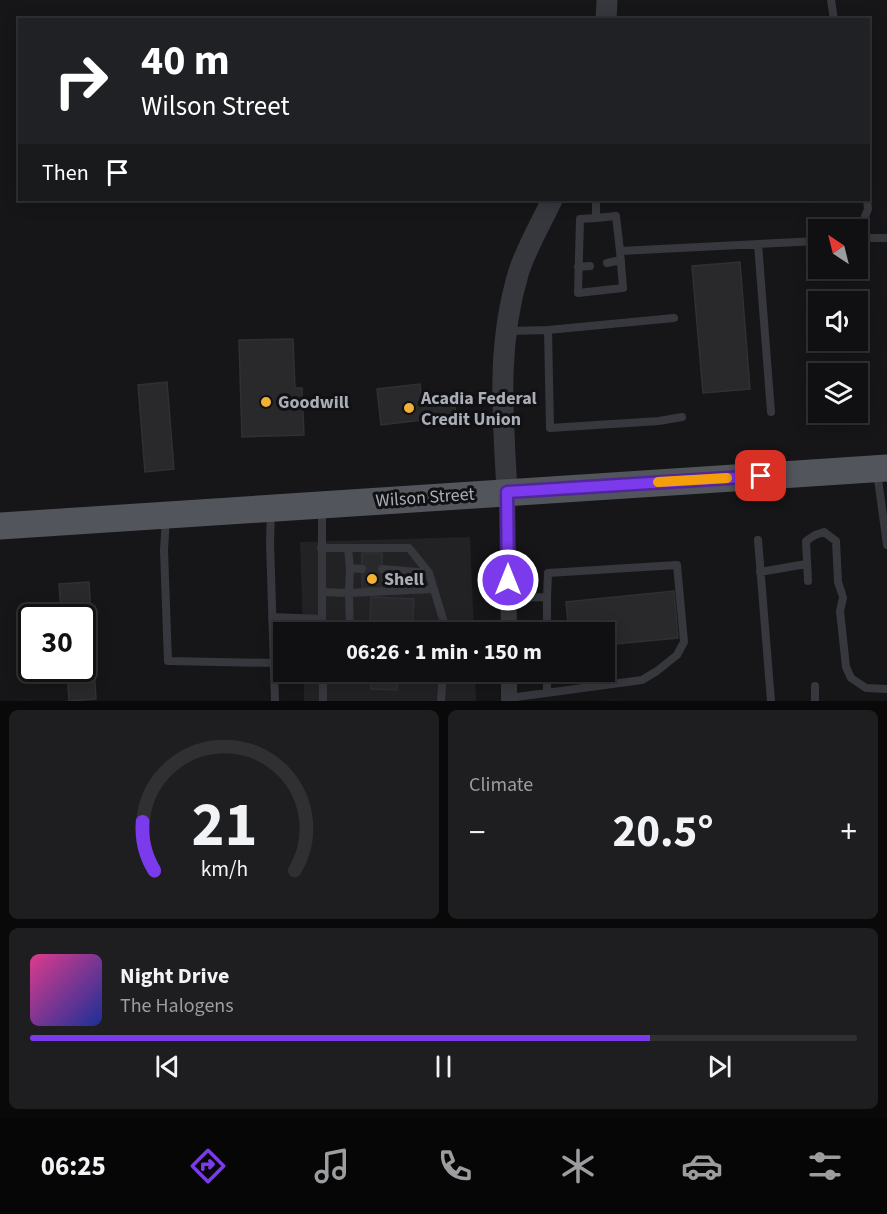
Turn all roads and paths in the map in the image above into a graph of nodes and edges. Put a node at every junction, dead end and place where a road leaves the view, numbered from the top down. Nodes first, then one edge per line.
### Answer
1 (607, 0) edge
2 (831, 0) edge
3 (606, 18) edge
4 (834, 18) edge
5 (552, 201) edge
6 (596, 201) edge
7 (867, 201) edge
8 (596, 218) junction
9 (864, 219) edge
10 (868, 236) edge
11 (887, 237) edge
12 (808, 242) edge
13 (758, 244) junction
14 (620, 256) junction
15 (607, 263) dead end
16 (590, 266) dead end
17 (578, 267) junction
18 (674, 318) dead end
19 (548, 330) junction
20 (505, 331) junction
21 (771, 412) dead end
22 (682, 417) dead end
23 (882, 468) edge
24 (507, 492) junction
25 (323, 504) junction
26 (271, 508) junction
27 (166, 515) junction
28 (0, 526) edge
29 (758, 540) dead end
30 (887, 545) edge
31 (321, 548) junction
32 (348, 548) junction
33 (806, 564) junction
34 (350, 568) junction
35 (362, 569) dead end
36 (382, 569) dead end
37 (760, 572) junction
38 (429, 573) junction
39 (808, 581) dead end
40 (434, 589) junction
41 (322, 592) junction
42 (349, 592) junction
43 (547, 597) junction
44 (508, 598) junction
45 (272, 617) junction
46 (322, 619) joint
47 (350, 622) edge
48 (443, 622) edge
49 (508, 622) edge
50 (547, 622) edge
51 (273, 640) edge
52 (273, 663) edge
53 (274, 682) edge
54 (324, 682) edge
55 (442, 682) edge
56 (509, 682) edge
57 (547, 682) edge
58 (815, 686) dead end
59 (887, 689) edge
60 (547, 693) junction
61 (509, 700) edge
62 (275, 701) edge
63 (323, 701) edge
64 (441, 701) edge
65 (771, 701) edge
66 (815, 701) edge

1 - 3 street
2 - 4 lane
5 - 20 street
6 - 8 lane
7 - 9 lane
8 - 14 lane
8 - 17 lane
10 - 11 lane
12 - 13 lane
13 - 14 lane
13 - 21 lane
14 - 15 lane
14 - 17 lane
16 - 17 lane
18 - 19 lane
19 - 20 lane
19 - 22 lane
20 - 24 street
23 - 24 main road, Wilson Street
23 - 30 lane
24 - 25 main road, Wilson Street
24 - 44 street
25 - 26 main road, Wilson Street
25 - 31 lane
26 - 27 main road, Wilson Street
26 - 45 lane
27 - 28 main road, Wilson Street
27 - 52 lane
29 - 37 lane
31 - 32 lane
31 - 41 lane
32 - 34 lane
32 - 38 lane
33 - 37 lane
33 - 39 lane
33 - 59 lane
34 - 35 lane
34 - 42 lane
36 - 38 lane
37 - 65 lane
38 - 40 lane
40 - 42 lane
40 - 48 lane
41 - 42 lane
41 - 46 lane
42 - 47 lane
43 - 44 lane
43 - 50 lane
43 - 60 lane
44 - 49 street
45 - 46 lane
45 - 51 lane
53 - 62 lane
54 - 63 lane
55 - 64 lane
56 - 61 street
57 - 60 lane
58 - 66 lane
60 - 61 lane

